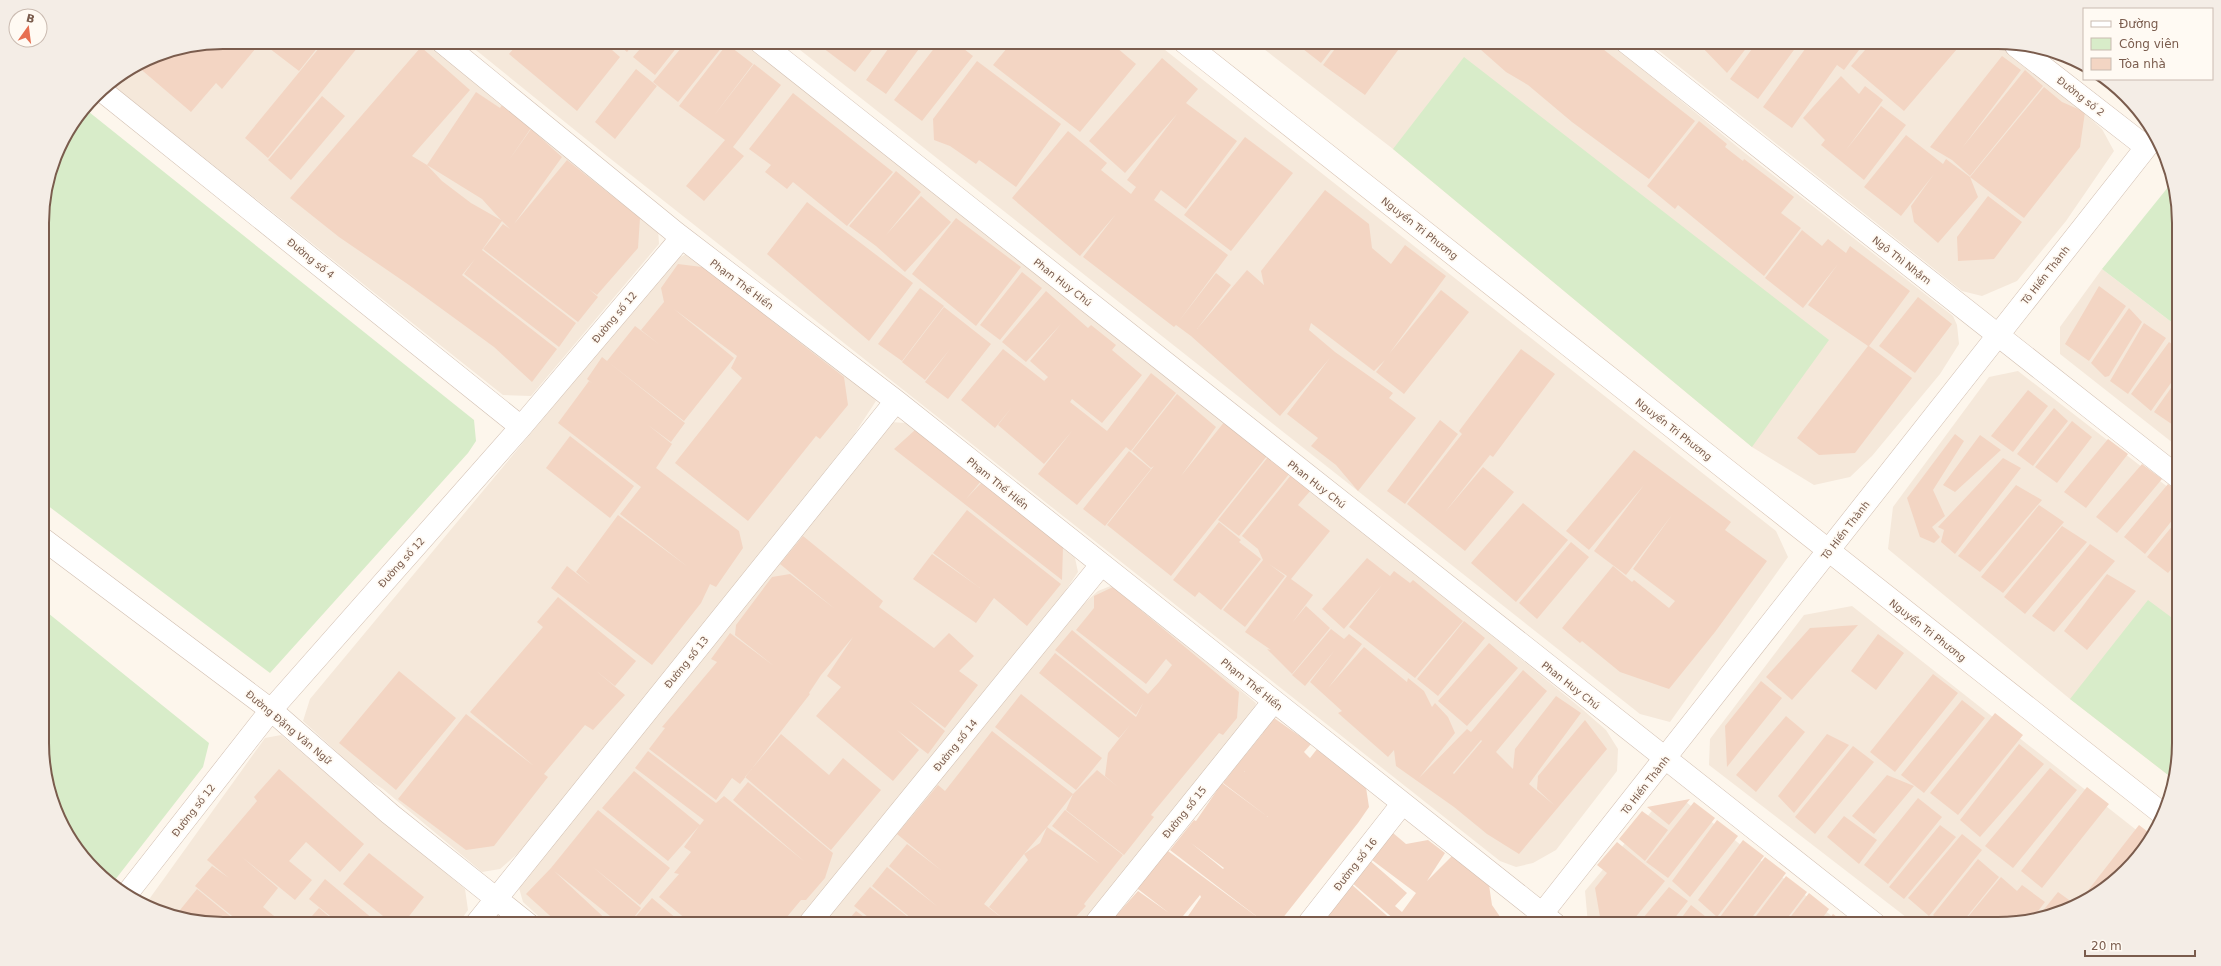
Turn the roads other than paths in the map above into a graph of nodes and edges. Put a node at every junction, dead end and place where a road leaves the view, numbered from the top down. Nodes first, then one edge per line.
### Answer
1 (451, 49) edge
2 (769, 49) edge
3 (1193, 49) edge
4 (1635, 49) edge
5 (2022, 50) edge
6 (106, 94) edge
7 (2150, 142) edge
8 (676, 233) junction
9 (1997, 335) junction
10 (896, 401) junction
11 (521, 427) junction
12 (2172, 472) edge
13 (49, 544) edge
14 (1829, 551) junction
15 (1100, 565) junction
16 (1274, 701) junction
17 (271, 710) junction
18 (1665, 759) junction
19 (1402, 804) junction
20 (2158, 811) edge
21 (130, 890) edge
22 (497, 897) junction
23 (481, 917) edge
24 (520, 917) edge
25 (815, 917) edge
26 (1101, 917) edge
27 (1313, 917) edge
28 (1540, 917) edge
29 (1546, 917) edge
30 (1866, 917) edge

1 - 8 street, Phạm Thế Hiển
2 - 18 street, Phan Huy Chú
3 - 14 street, Nguyển Tri Phương
4 - 9 street, Ngô Thì Nhậm
5 - 7 street, Đường số 2
6 - 11 street, Đường số 4
7 - 9 street, Tô Hiến Thành
8 - 10 street, Phạm Thế Hiển
8 - 11 street, Đường số 12
9 - 12 street, Ngô Thì Nhậm
9 - 14 street, Tô Hiến Thành
10 - 15 street, Phạm Thế Hiển
10 - 22 street, Đường số 13
11 - 17 street, Đường số 12
13 - 17 street, Đường Đặng Văn Ngữ
14 - 18 street, Tô Hiến Thành
14 - 20 street, Nguyển Tri Phương
15 - 16 street, Phạm Thế Hiển
15 - 25 street, Đường số 14
16 - 19 street, Phạm Thế Hiển
16 - 26 street, Đường số 15
17 - 21 street, Đường số 12
17 - 22 street, Đường Đặng Văn Ngữ
18 - 29 street, Tô Hiến Thành
18 - 30 street, Phan Huy Chú
19 - 27 street, Đường số 16
19 - 28 street, Phạm Thế Hiển
22 - 23 street, Đường số 13
22 - 24 street, Đường Đặng Văn Ngữ

